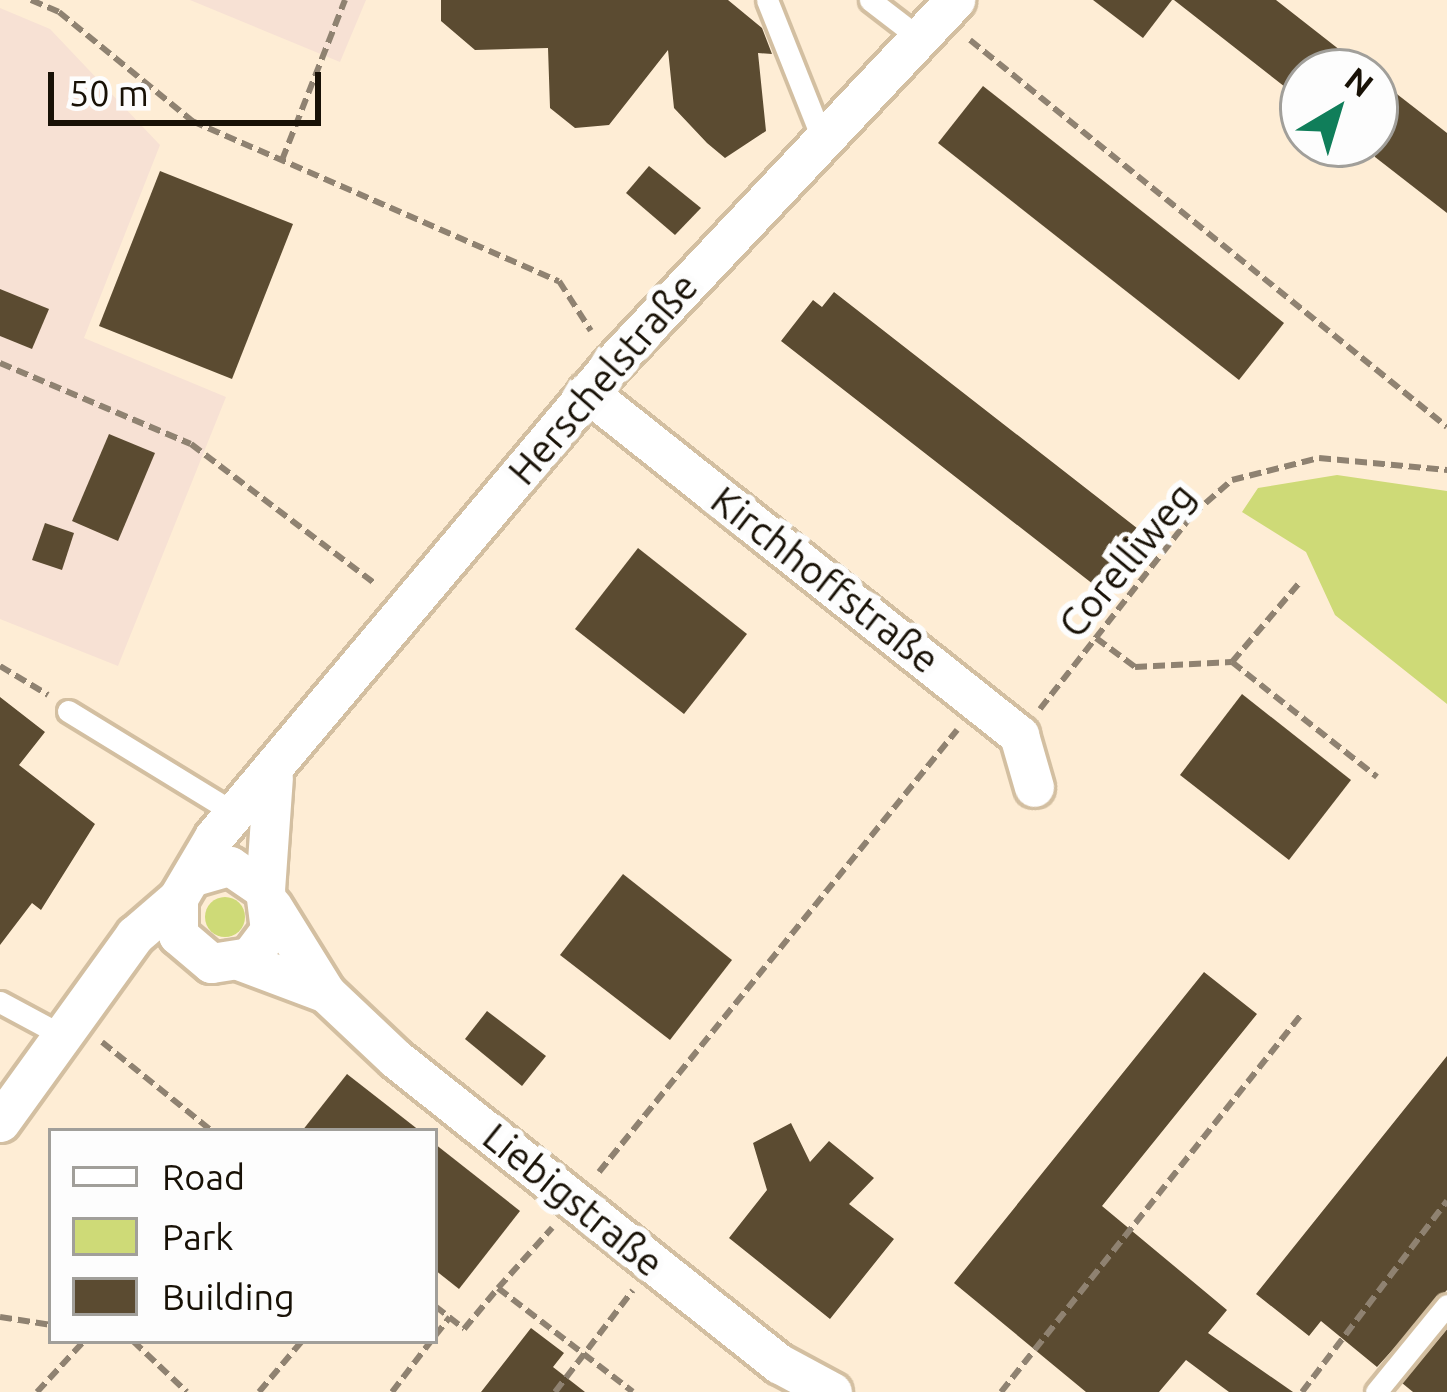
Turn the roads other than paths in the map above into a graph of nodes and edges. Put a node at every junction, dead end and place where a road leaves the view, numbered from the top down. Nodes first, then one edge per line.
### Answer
1 (767, 0) edge
2 (870, 0) edge
3 (938, 17) edge
4 (821, 136) junction
5 (599, 379) junction
6 (68, 711) road end
7 (273, 777) junction
8 (1034, 787) dead end
9 (232, 812) junction
10 (268, 832) junction
11 (186, 887) junction
12 (268, 898) junction
13 (193, 954) junction
14 (241, 962) junction
15 (111, 976) junction
16 (326, 992) junction
17 (0, 1002) edge
18 (71, 1029) junction
19 (0, 1122) edge
20 (1447, 1305) edge
21 (769, 1378) edge
22 (832, 1392) edge
23 (1376, 1392) edge

1 - 4 lane
2 - 3 lane
3 - 4 street, Herschelstraße
4 - 5 street, Herschelstraße
5 - 7 street, Herschelstraße
5 - 8 street, Kirchhoffstraße
6 - 9 lane
7 - 9 street, Herschelstraße
7 - 10 street
9 - 10 lane
9 - 11 street, Herschelstraße
10 - 12 street
11 - 12 street
11 - 13 street
11 - 15 street, Herschelstraße
12 - 14 street
12 - 16 street, Liebigstraße
13 - 14 street
13 - 15 street
14 - 16 street, Liebigstraße
15 - 18 street, Herschelstraße
16 - 21 street, Liebigstraße
17 - 18 lane
18 - 19 street, Herschelstraße
20 - 23 lane
21 - 22 street, Liebigstraße

